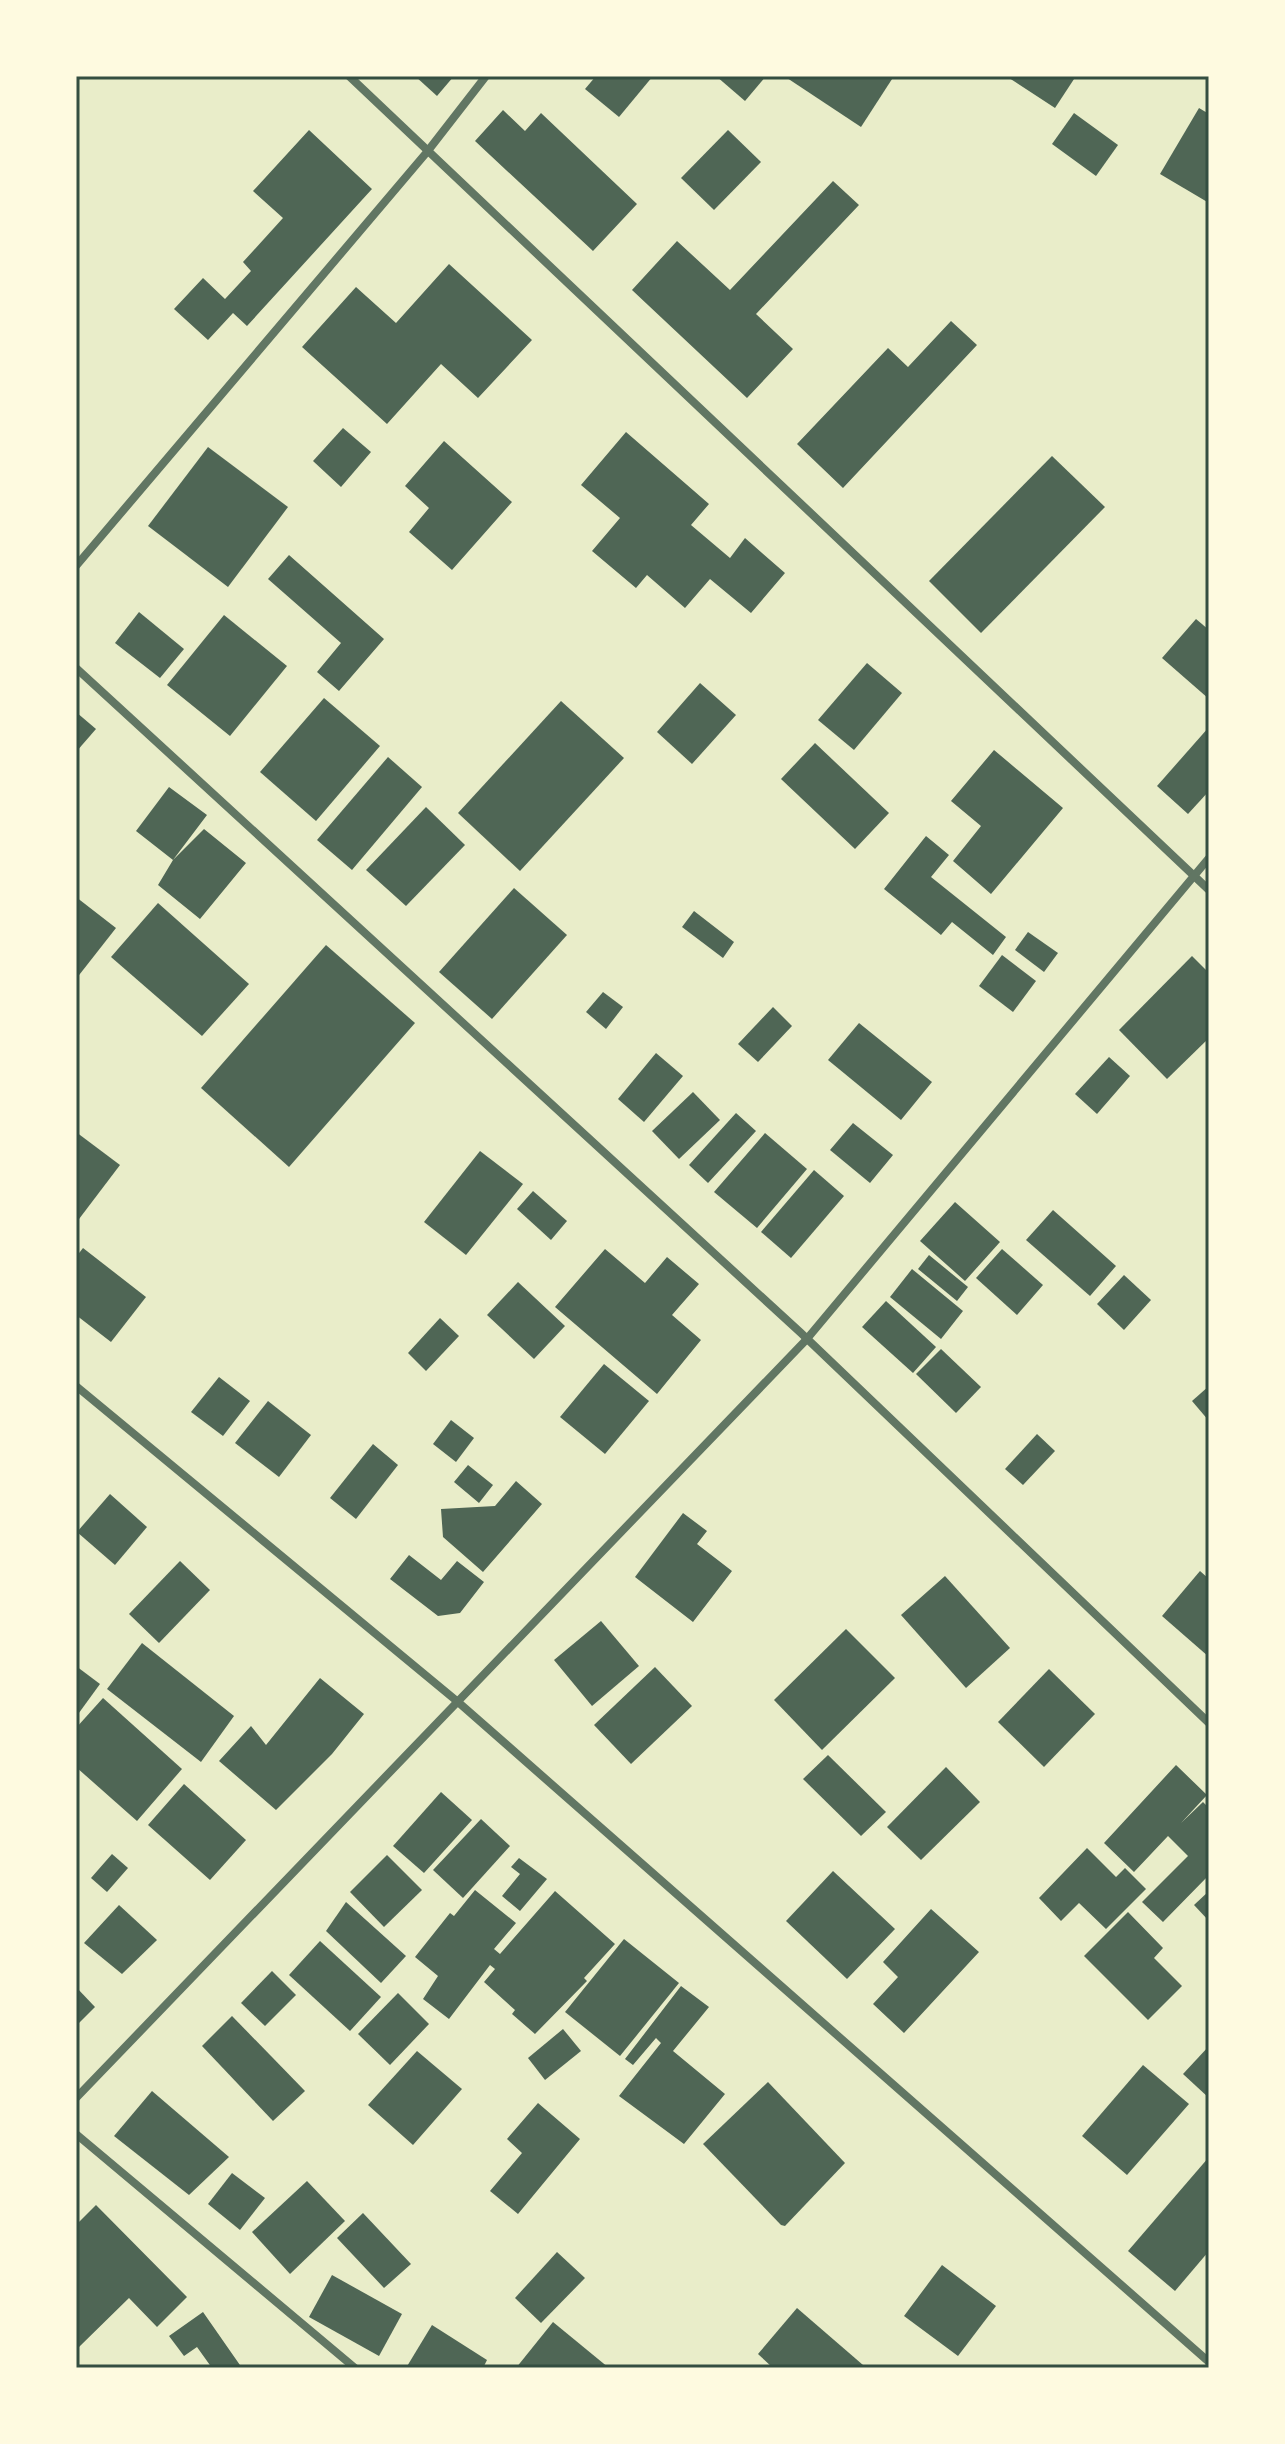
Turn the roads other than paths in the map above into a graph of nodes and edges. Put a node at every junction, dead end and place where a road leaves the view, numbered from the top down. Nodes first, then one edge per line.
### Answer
1 (349, 76) edge
2 (486, 76) edge
3 (427, 152) junction
4 (76, 566) edge
5 (76, 668) edge
6 (1209, 858) edge
7 (1194, 876) junction
8 (1209, 890) edge
9 (806, 1340) junction
10 (76, 1386) edge
11 (458, 1702) junction
12 (1209, 1723) edge
13 (76, 2098) edge
14 (76, 2134) edge
15 (1209, 2362) edge
16 (355, 2368) edge

1 - 3 street
2 - 3 street
3 - 4 street
3 - 7 street
5 - 9 street
6 - 7 street
7 - 8 street
7 - 9 street
9 - 11 street
9 - 12 street
10 - 11 street
11 - 13 street
11 - 15 street
14 - 16 street

